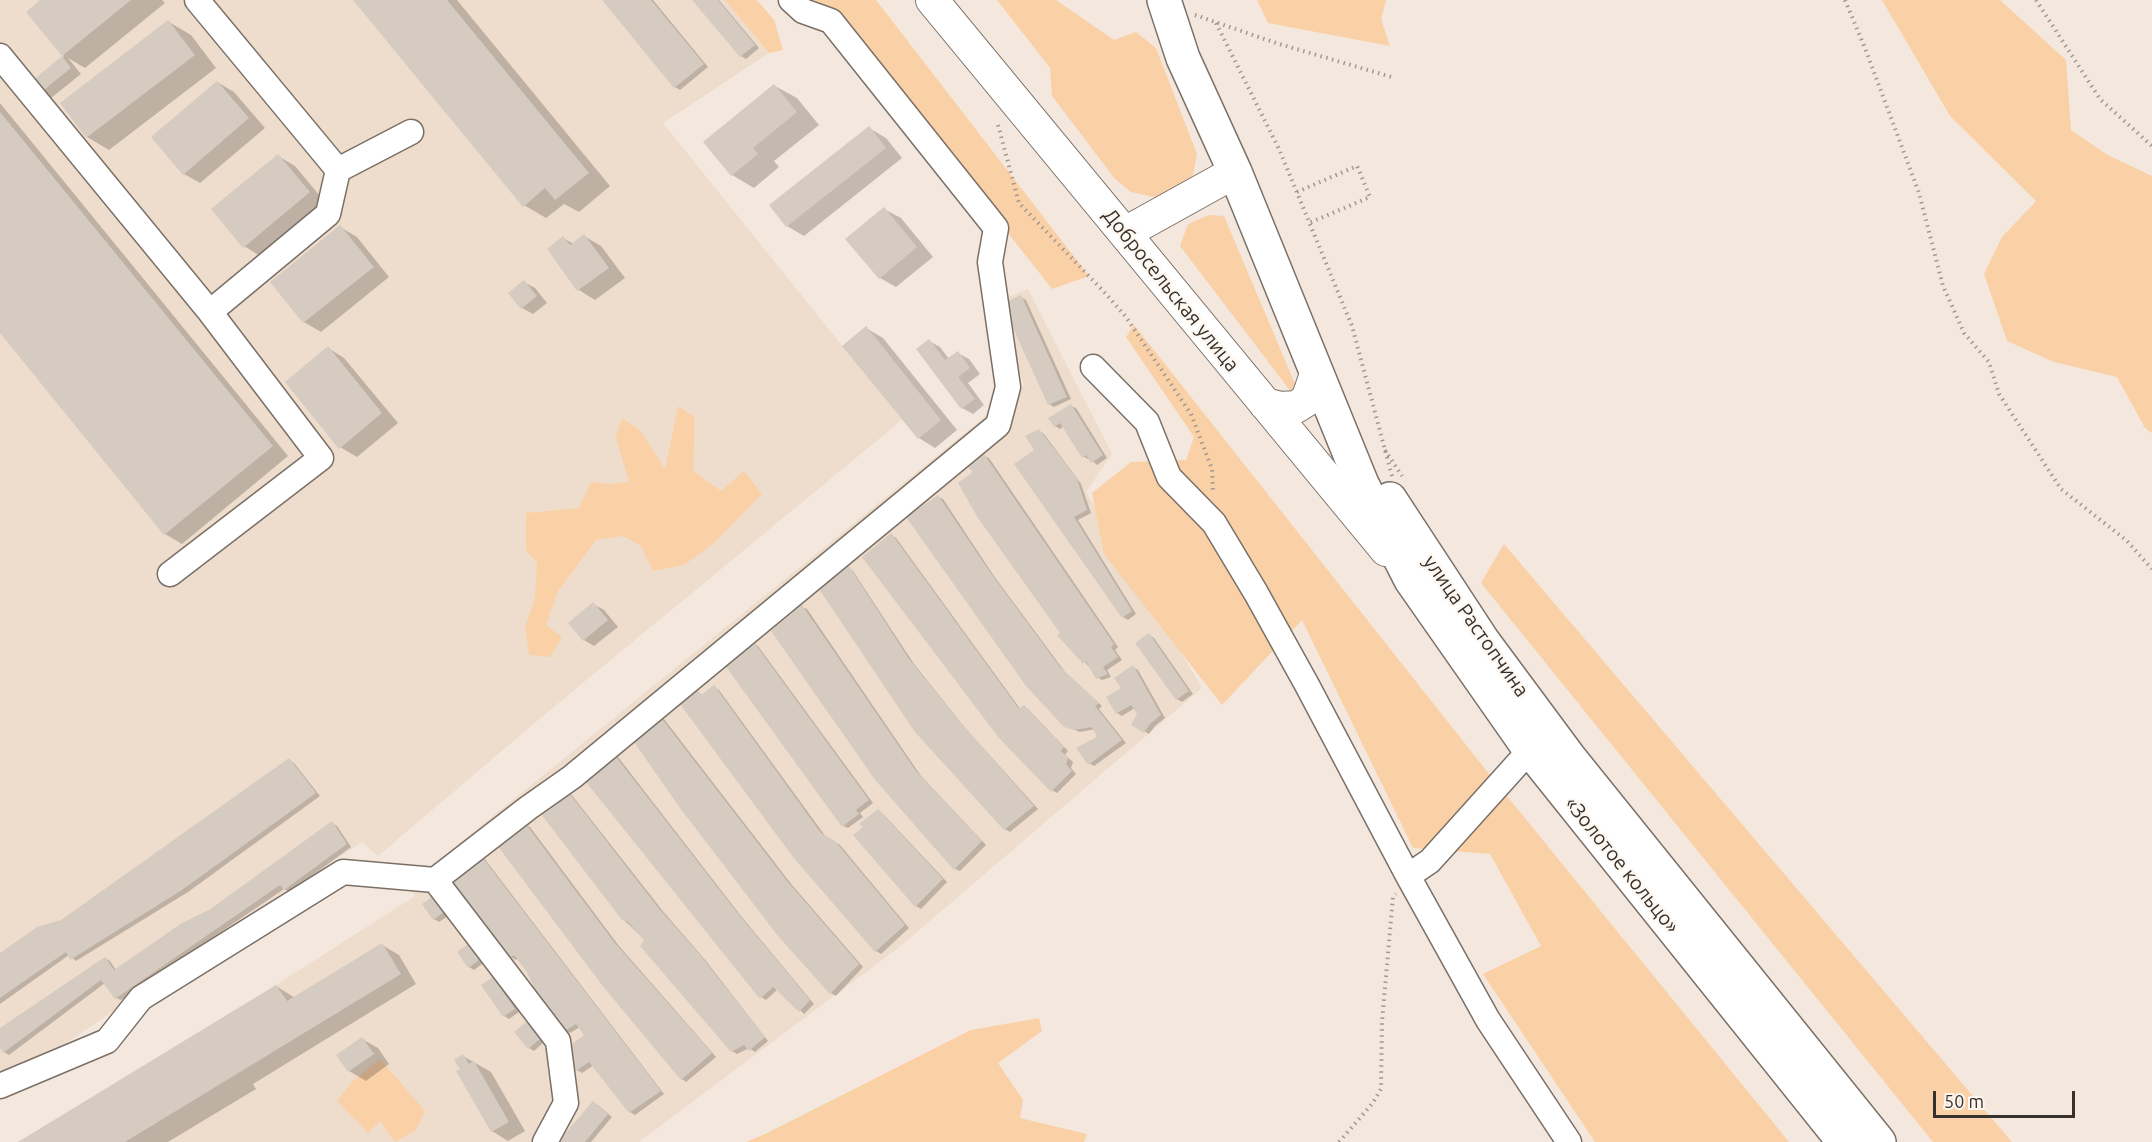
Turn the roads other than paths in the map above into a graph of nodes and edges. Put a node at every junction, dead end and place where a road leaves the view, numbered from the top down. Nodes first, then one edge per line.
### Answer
1 (197, 0) edge
2 (792, 0) edge
3 (932, 0) edge
4 (1187, 9) edge
5 (0, 56) edge
6 (411, 132) dead end
7 (338, 170) junction
8 (1235, 172) junction
9 (1125, 233) junction
10 (210, 312) junction
11 (1093, 367) dead end
12 (1316, 374) junction
13 (1265, 404) junction
14 (170, 574) dead end
15 (1411, 580) junction
16 (1530, 750) junction
17 (1655, 865) joint
18 (1408, 876) junction
19 (435, 880) junction
20 (0, 1086) edge
21 (545, 1142) edge
22 (1569, 1142) edge
23 (1844, 1142) edge
24 (1879, 1142) edge

1 - 7 lane
2 - 19 lane
3 - 9 main road, Добросельская улица
4 - 8 highway, улица Растопчина
5 - 10 lane
6 - 7 lane
7 - 10 lane
8 - 9 main road
8 - 12 highway, улица Растопчина
9 - 13 main road, Добросельская улица
10 - 14 lane
11 - 18 lane
12 - 13 main road
12 - 15 highway, улица Растопчина
12 - 17 highway, улица Растопчина
13 - 15 main road, Добросельская улица
15 - 16 highway, «Золотое кольцо»
16 - 18 lane
16 - 23 highway, «Золотое кольцо»
17 - 24 highway, «Золотое кольцо»
18 - 22 lane
19 - 20 lane
19 - 21 lane

